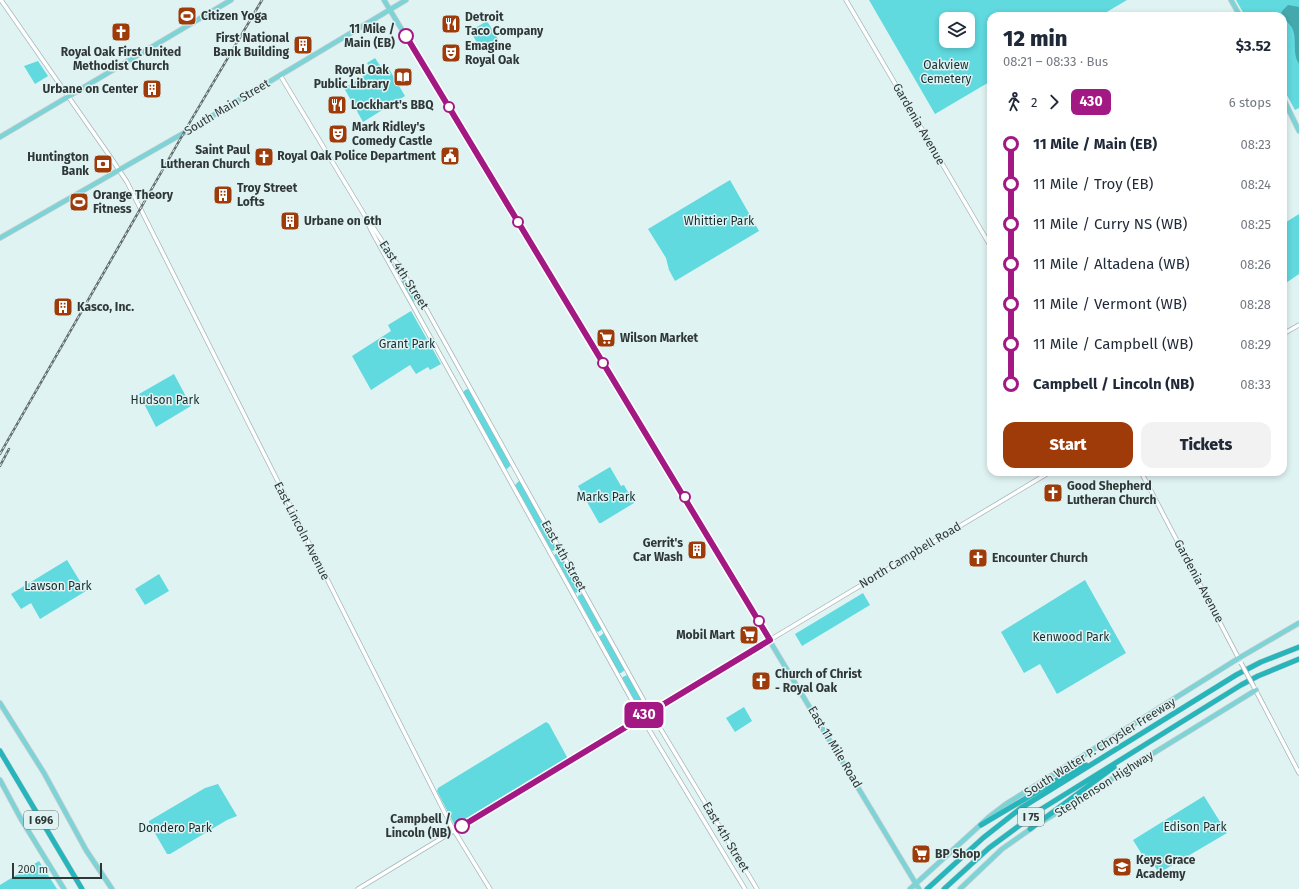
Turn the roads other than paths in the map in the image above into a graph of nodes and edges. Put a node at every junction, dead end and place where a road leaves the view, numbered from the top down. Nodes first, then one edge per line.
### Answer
1 (1, 0) edge
2 (231, 0) edge
3 (384, 0) edge
4 (406, 0) edge
5 (846, 0) edge
6 (1231, 0) edge
7 (390, 10) junction
8 (1238, 12) edge
9 (280, 75) junction
10 (68, 97) junction
11 (1287, 106) edge
12 (1299, 131) edge
13 (0, 138) edge
14 (119, 170) junction
15 (370, 224) junction
16 (0, 238) edge
17 (987, 240) edge
18 (1299, 324) edge
19 (1287, 332) edge
20 (1043, 476) edge
21 (1143, 476) edge
22 (1299, 623) edge
23 (770, 640) junction
24 (1299, 647) edge
25 (1299, 659) edge
26 (1240, 661) junction
27 (1255, 689) junction
28 (0, 703) edge
29 (646, 704) junction
30 (636, 707) junction
31 (0, 710) edge
32 (651, 711) junction
33 (642, 717) junction
34 (656, 720) junction
35 (647, 725) junction
36 (21, 736) junction
37 (0, 751) edge
38 (1127, 756) junction
39 (1095, 762) junction
40 (1299, 773) edge
41 (0, 780) edge
42 (981, 825) junction
43 (1030, 829) junction
44 (454, 830) junction
45 (918, 887) edge
46 (64, 889) edge
47 (82, 889) edge
48 (112, 889) edge
49 (358, 889) edge
50 (490, 889) edge
51 (745, 889) edge
52 (757, 889) edge
53 (910, 889) edge
54 (928, 889) edge
55 (944, 889) edge
56 (960, 889) edge

1 - 10 street, East Lincoln Avenue
2 - 10 main road
3 - 7 main road, East 11 Mile Road
4 - 7 main road, South Main Street
5 - 17 street, Gardenia Avenue
6 - 8 main road
7 - 9 main road, South Main Street
7 - 23 main road, East 11 Mile Road
9 - 14 main road, South Main Street
9 - 15 street, East 4th Street
10 - 13 main road
10 - 14 street, East Lincoln Avenue
11 - 12 main road
14 - 16 main road, South Main Street
14 - 44 street, East Lincoln Avenue
15 - 29 street, East 4th Street
15 - 30 street, East 4th Street
18 - 19 street
20 - 23 street, North Campbell Road
21 - 26 street, Gardenia Avenue
22 - 26 main road
23 - 32 street, North Campbell Road
23 - 45 main road, East 11 Mile Road
24 - 39 highway, South Walter P. Chrysler Freeway / I 75
25 - 38 highway, I 75
26 - 27 street, Gardenia Avenue, bridge
26 - 42 main road
27 - 40 street, Gardenia Avenue
27 - 43 main road, Stephenson Highway
28 - 36 main road
29 - 30 street
29 - 32 street, East 4th Street
30 - 33 street, East 4th Street
31 - 36 main road
32 - 33 street, North Campbell Road
32 - 34 street, East 4th Street
33 - 35 street, East 4th Street
33 - 44 street, North Campbell Road
34 - 35 street
34 - 52 street, East 4th Street
35 - 51 street, East 4th Street
36 - 48 main road
37 - 47 highway, I 696
38 - 43 highway
38 - 55 highway, I 75
39 - 42 highway
39 - 54 highway, South Walter P. Chrysler Freeway / I 75
41 - 46 main road
42 - 45 main road
43 - 56 main road, Stephenson Highway
44 - 49 street, North Campbell Road
44 - 50 street, East Lincoln Avenue
45 - 53 main road

